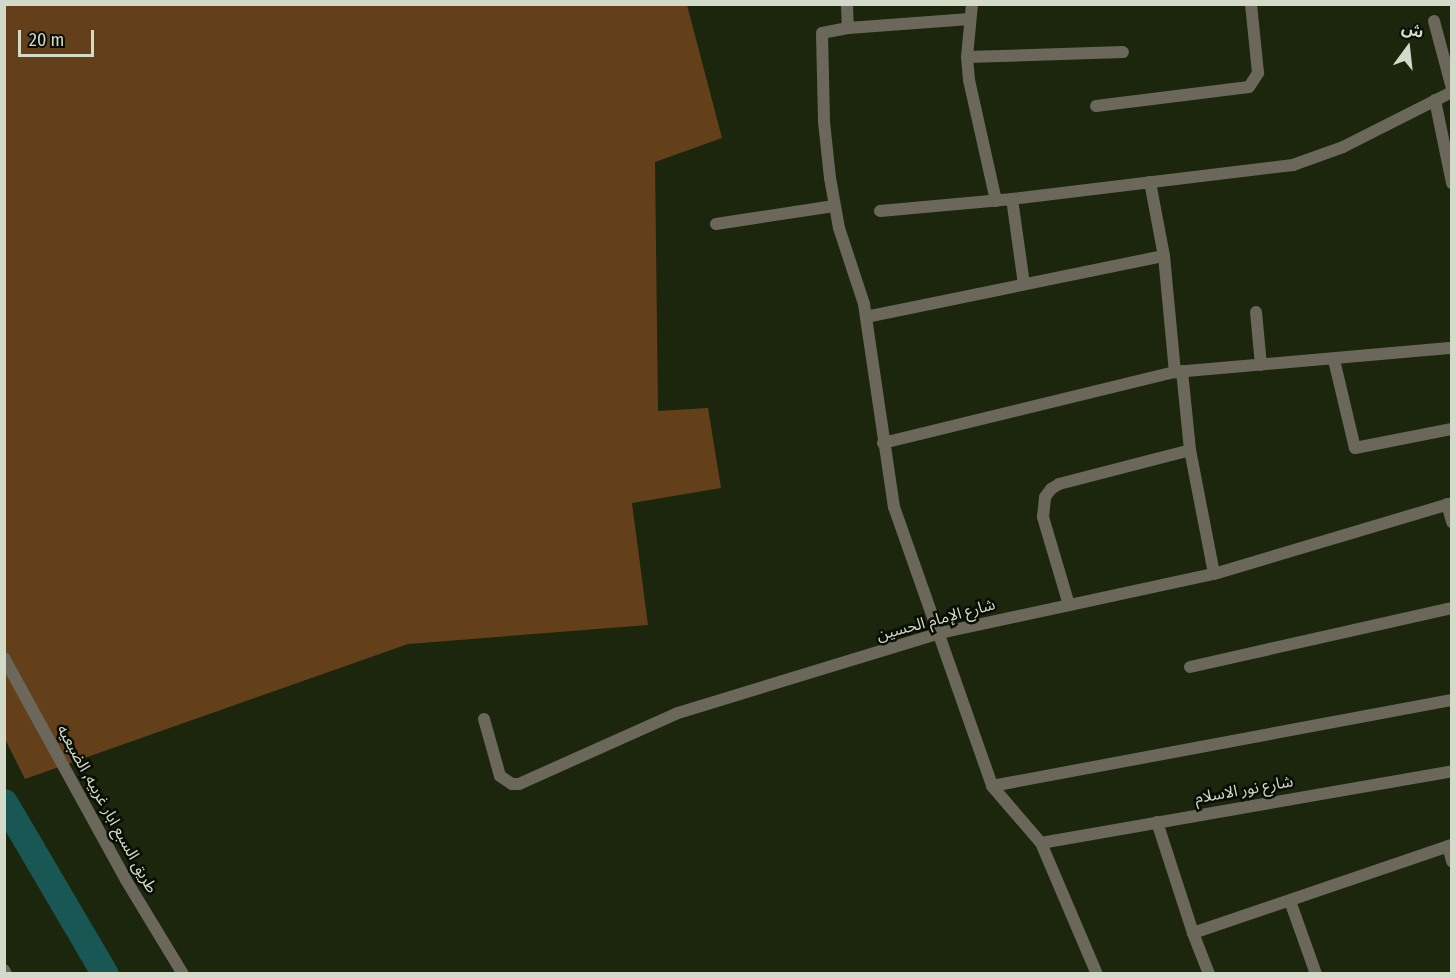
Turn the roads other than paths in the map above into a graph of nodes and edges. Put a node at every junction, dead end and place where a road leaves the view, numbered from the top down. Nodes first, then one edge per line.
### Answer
1 (847, 4) edge
2 (972, 4) edge
3 (1251, 4) edge
4 (970, 19) junction
5 (1434, 21) dead end
6 (848, 28) junction
7 (1123, 52) dead end
8 (967, 57) junction
9 (1452, 90) edge
10 (1436, 100) junction
11 (1096, 106) dead end
12 (1150, 182) junction
13 (1452, 183) edge
14 (1012, 199) junction
15 (996, 201) junction
16 (834, 206) junction
17 (880, 211) dead end
18 (716, 224) dead end
19 (1164, 256) junction
20 (1024, 284) junction
21 (1256, 312) dead end
22 (867, 316) junction
23 (1452, 348) edge
24 (1334, 360) junction
25 (1261, 365) junction
26 (1179, 372) junction
27 (1452, 429) edge
28 (883, 443) junction
29 (1190, 450) junction
30 (1449, 504) edge
31 (1452, 522) edge
32 (1214, 574) junction
33 (1069, 605) junction
34 (1452, 608) edge
35 (940, 633) junction
36 (4, 658) edge
37 (1190, 667) dead end
38 (1452, 700) edge
39 (484, 719) dead end
40 (1452, 771) edge
41 (992, 786) junction
42 (1157, 822) junction
43 (1041, 843) junction
44 (1450, 845) edge
45 (1452, 861) edge
46 (1290, 901) junction
47 (1193, 933) junction
48 (183, 974) edge
49 (1097, 974) edge
50 (1209, 974) edge
51 (1316, 974) edge

1 - 6 street
2 - 4 street
3 - 11 street
4 - 6 street
4 - 8 street
5 - 9 street
6 - 16 street
7 - 8 street
8 - 15 street
9 - 10 street
10 - 12 street
10 - 13 street
12 - 14 street
12 - 19 street
14 - 15 street
14 - 20 street
15 - 17 street
16 - 18 street
16 - 22 street
19 - 20 street
19 - 26 street
20 - 22 street
21 - 25 street
22 - 28 street
23 - 24 street
24 - 25 street
24 - 27 street
25 - 26 street
26 - 28 street
26 - 29 street
28 - 35 street
29 - 32 street
29 - 33 street
30 - 31 street
30 - 32 street, شارع الإمام الحسين
32 - 33 street, شارع الإمام الحسين
33 - 35 street, شارع الإمام الحسين
34 - 37 street
35 - 39 street, شارع الإمام الحسين
35 - 41 street
36 - 48 street, طريق السبع ابار غربيه, الضبعيه
38 - 41 street
40 - 42 street, شارع نور الاسلام
41 - 43 street
42 - 43 street, شارع نور الاسلام
42 - 47 street
43 - 49 street
44 - 45 street
44 - 46 street
46 - 47 street
46 - 51 street
47 - 50 street

